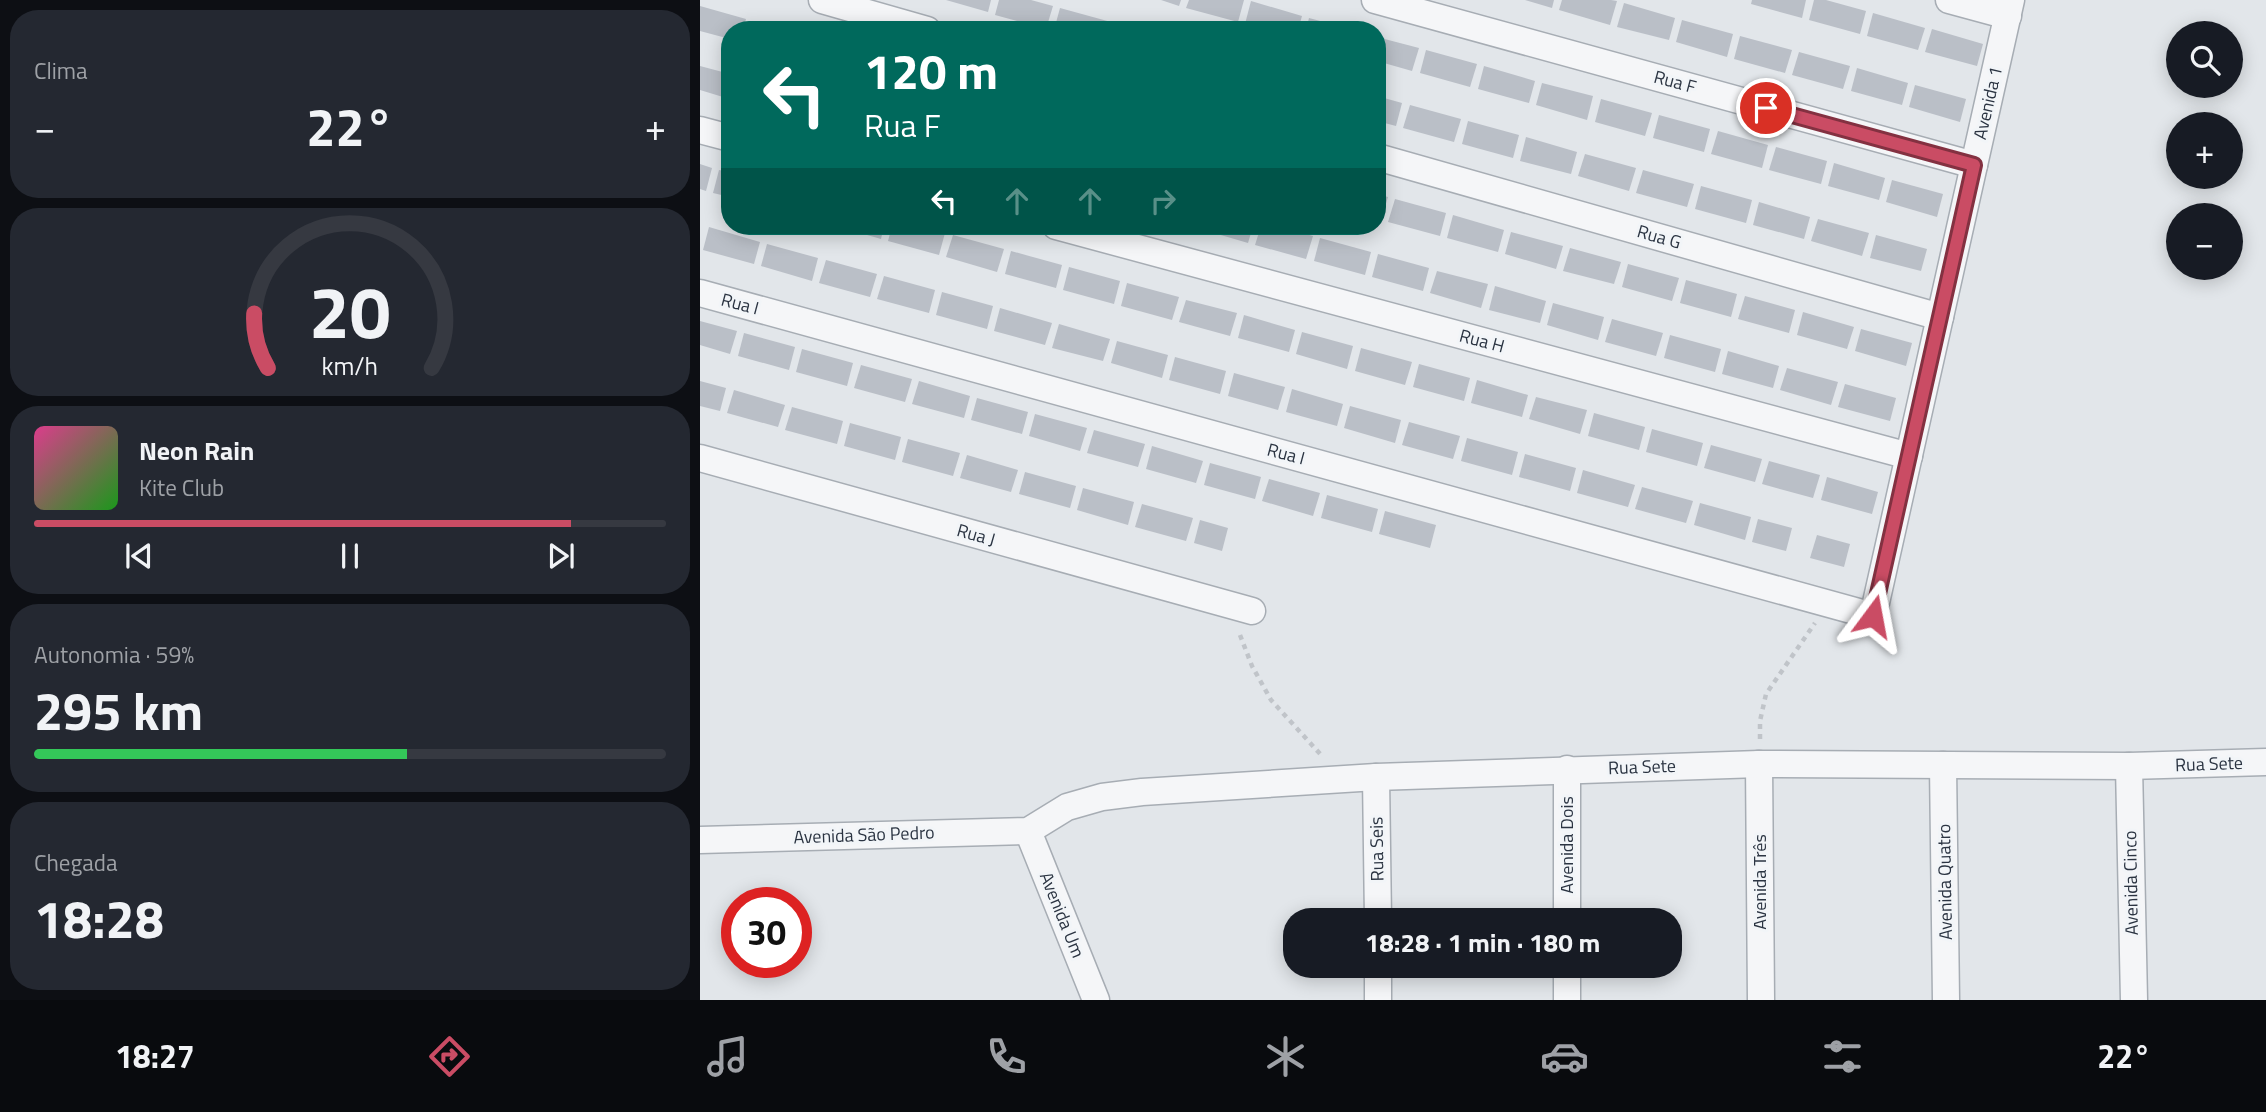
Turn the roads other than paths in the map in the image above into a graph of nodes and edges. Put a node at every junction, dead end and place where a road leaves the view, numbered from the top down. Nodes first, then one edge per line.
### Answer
1 (822, 0) edge
2 (1375, 0) edge
3 (1949, 0) edge
4 (2009, 8) edge
5 (896, 21) edge
6 (700, 130) edge
7 (721, 136) edge
8 (1386, 160) edge
9 (1974, 165) junction
10 (1088, 235) edge
11 (700, 293) edge
12 (1940, 317) junction
13 (1909, 456) junction
14 (700, 458) edge
15 (1240, 608) road end
16 (1873, 616) joint
17 (2266, 762) edge
18 (1759, 764) junction
19 (1943, 765) junction
20 (2129, 766) junction
21 (1567, 769) junction
22 (1376, 777) junction
23 (1028, 831) junction
24 (700, 840) edge
25 (1378, 908) edge
26 (1567, 908) edge
27 (1378, 978) edge
28 (1567, 978) edge
29 (1096, 1000) edge
30 (1378, 1000) edge
31 (1567, 1000) edge
32 (1761, 1000) edge
33 (1946, 1000) edge
34 (2134, 1000) edge

1 - 5 street
2 - 9 street, Rua F
3 - 4 street
4 - 9 street, Avenida 1
6 - 7 street
8 - 12 street, Rua G
9 - 12 street, Avenida 1
10 - 13 street, Rua H
11 - 16 street, Rua I
12 - 13 street, Avenida 1
13 - 16 street, Avenida 1
14 - 15 street, Rua J
17 - 20 street, Rua Sete
18 - 19 street, Rua Sete
18 - 21 street, Rua Sete
18 - 32 street, Avenida Três
19 - 20 street, Rua Sete
19 - 33 street, Avenida Quatro
20 - 34 street, Avenida Cinco
21 - 22 street, Rua Sete
21 - 26 street, Avenida Dois
22 - 23 street, Rua Sete
22 - 25 street, Rua Seis
23 - 24 street, Avenida São Pedro
23 - 29 street, Avenida Um
27 - 30 street
28 - 31 street

